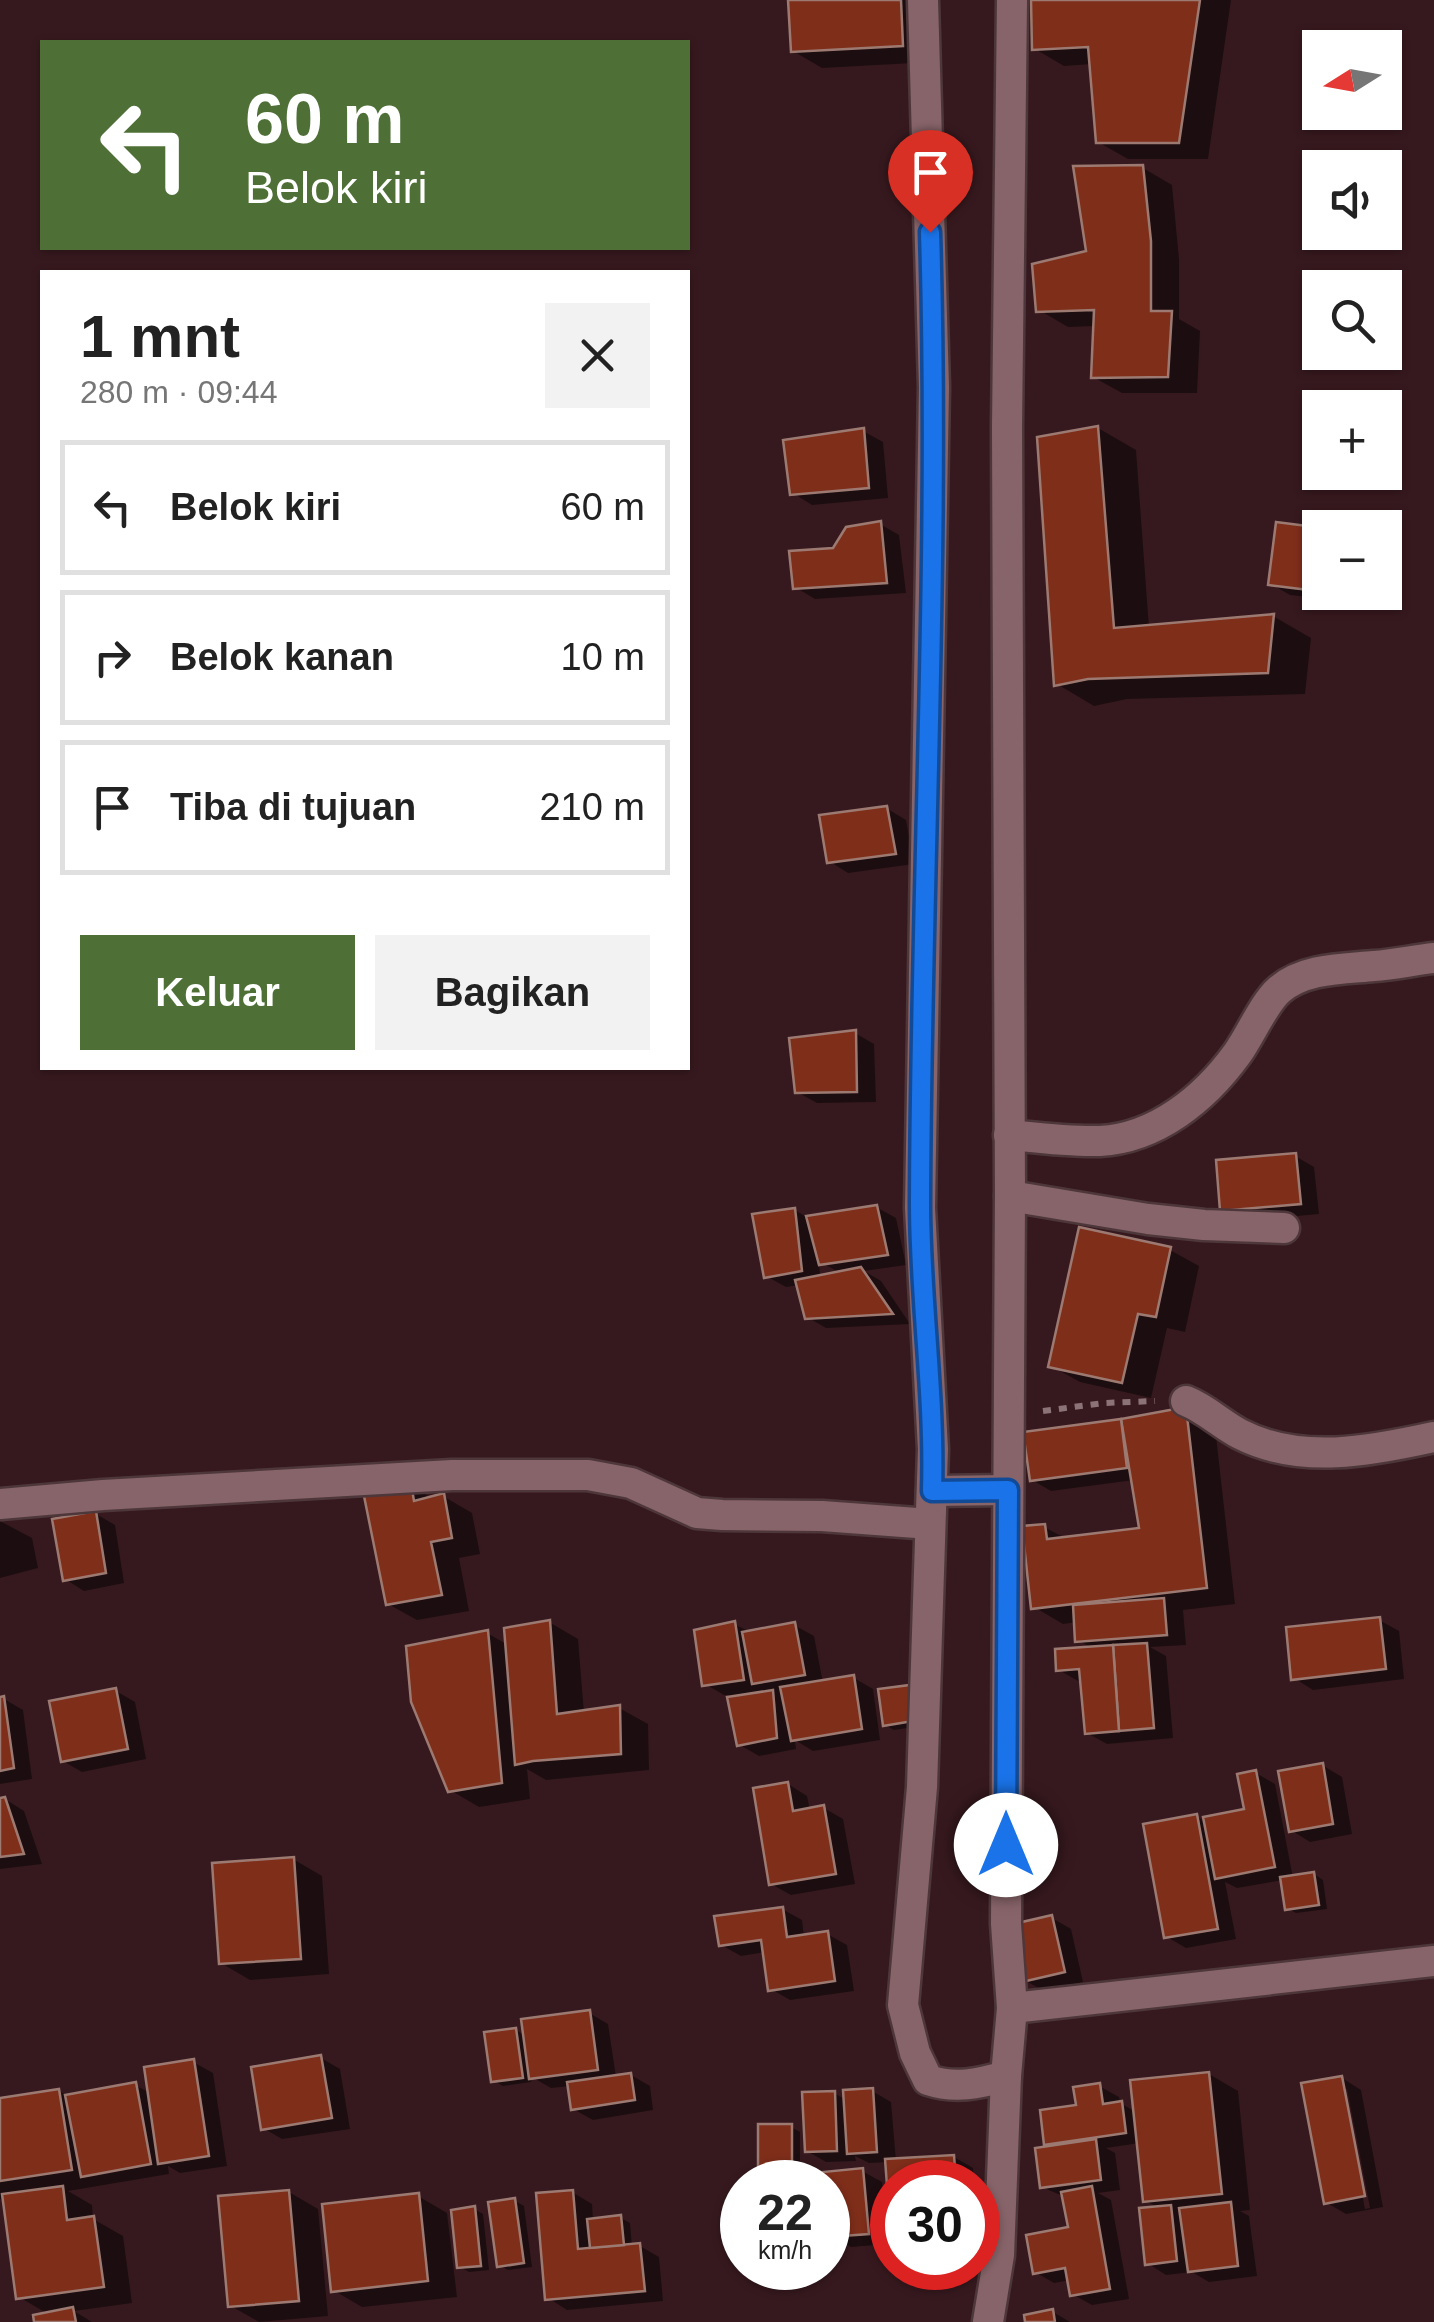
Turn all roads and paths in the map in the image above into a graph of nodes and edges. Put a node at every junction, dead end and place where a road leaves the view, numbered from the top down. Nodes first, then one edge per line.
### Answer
1 (923, 0) edge
2 (1012, 0) edge
3 (1434, 958) edge
4 (1009, 1136) junction
5 (1010, 1196) junction
6 (1284, 1228) dead end
7 (1186, 1401) joint
8 (1008, 1416) junction
9 (1434, 1437) edge
10 (1003, 1490) junction
11 (935, 1491) junction
12 (0, 1504) edge
13 (930, 1524) junction
14 (1434, 1961) edge
15 (1012, 2008) junction
16 (1006, 2076) junction
17 (988, 2322) edge

1 - 11 street
2 - 4 street
3 - 4 street
4 - 5 street
5 - 6 street
5 - 8 street
7 - 8 path
7 - 9 street
8 - 10 street
10 - 11 street
10 - 15 street
11 - 13 street
12 - 13 street
13 - 16 street
14 - 15 street
15 - 16 street
16 - 17 street

